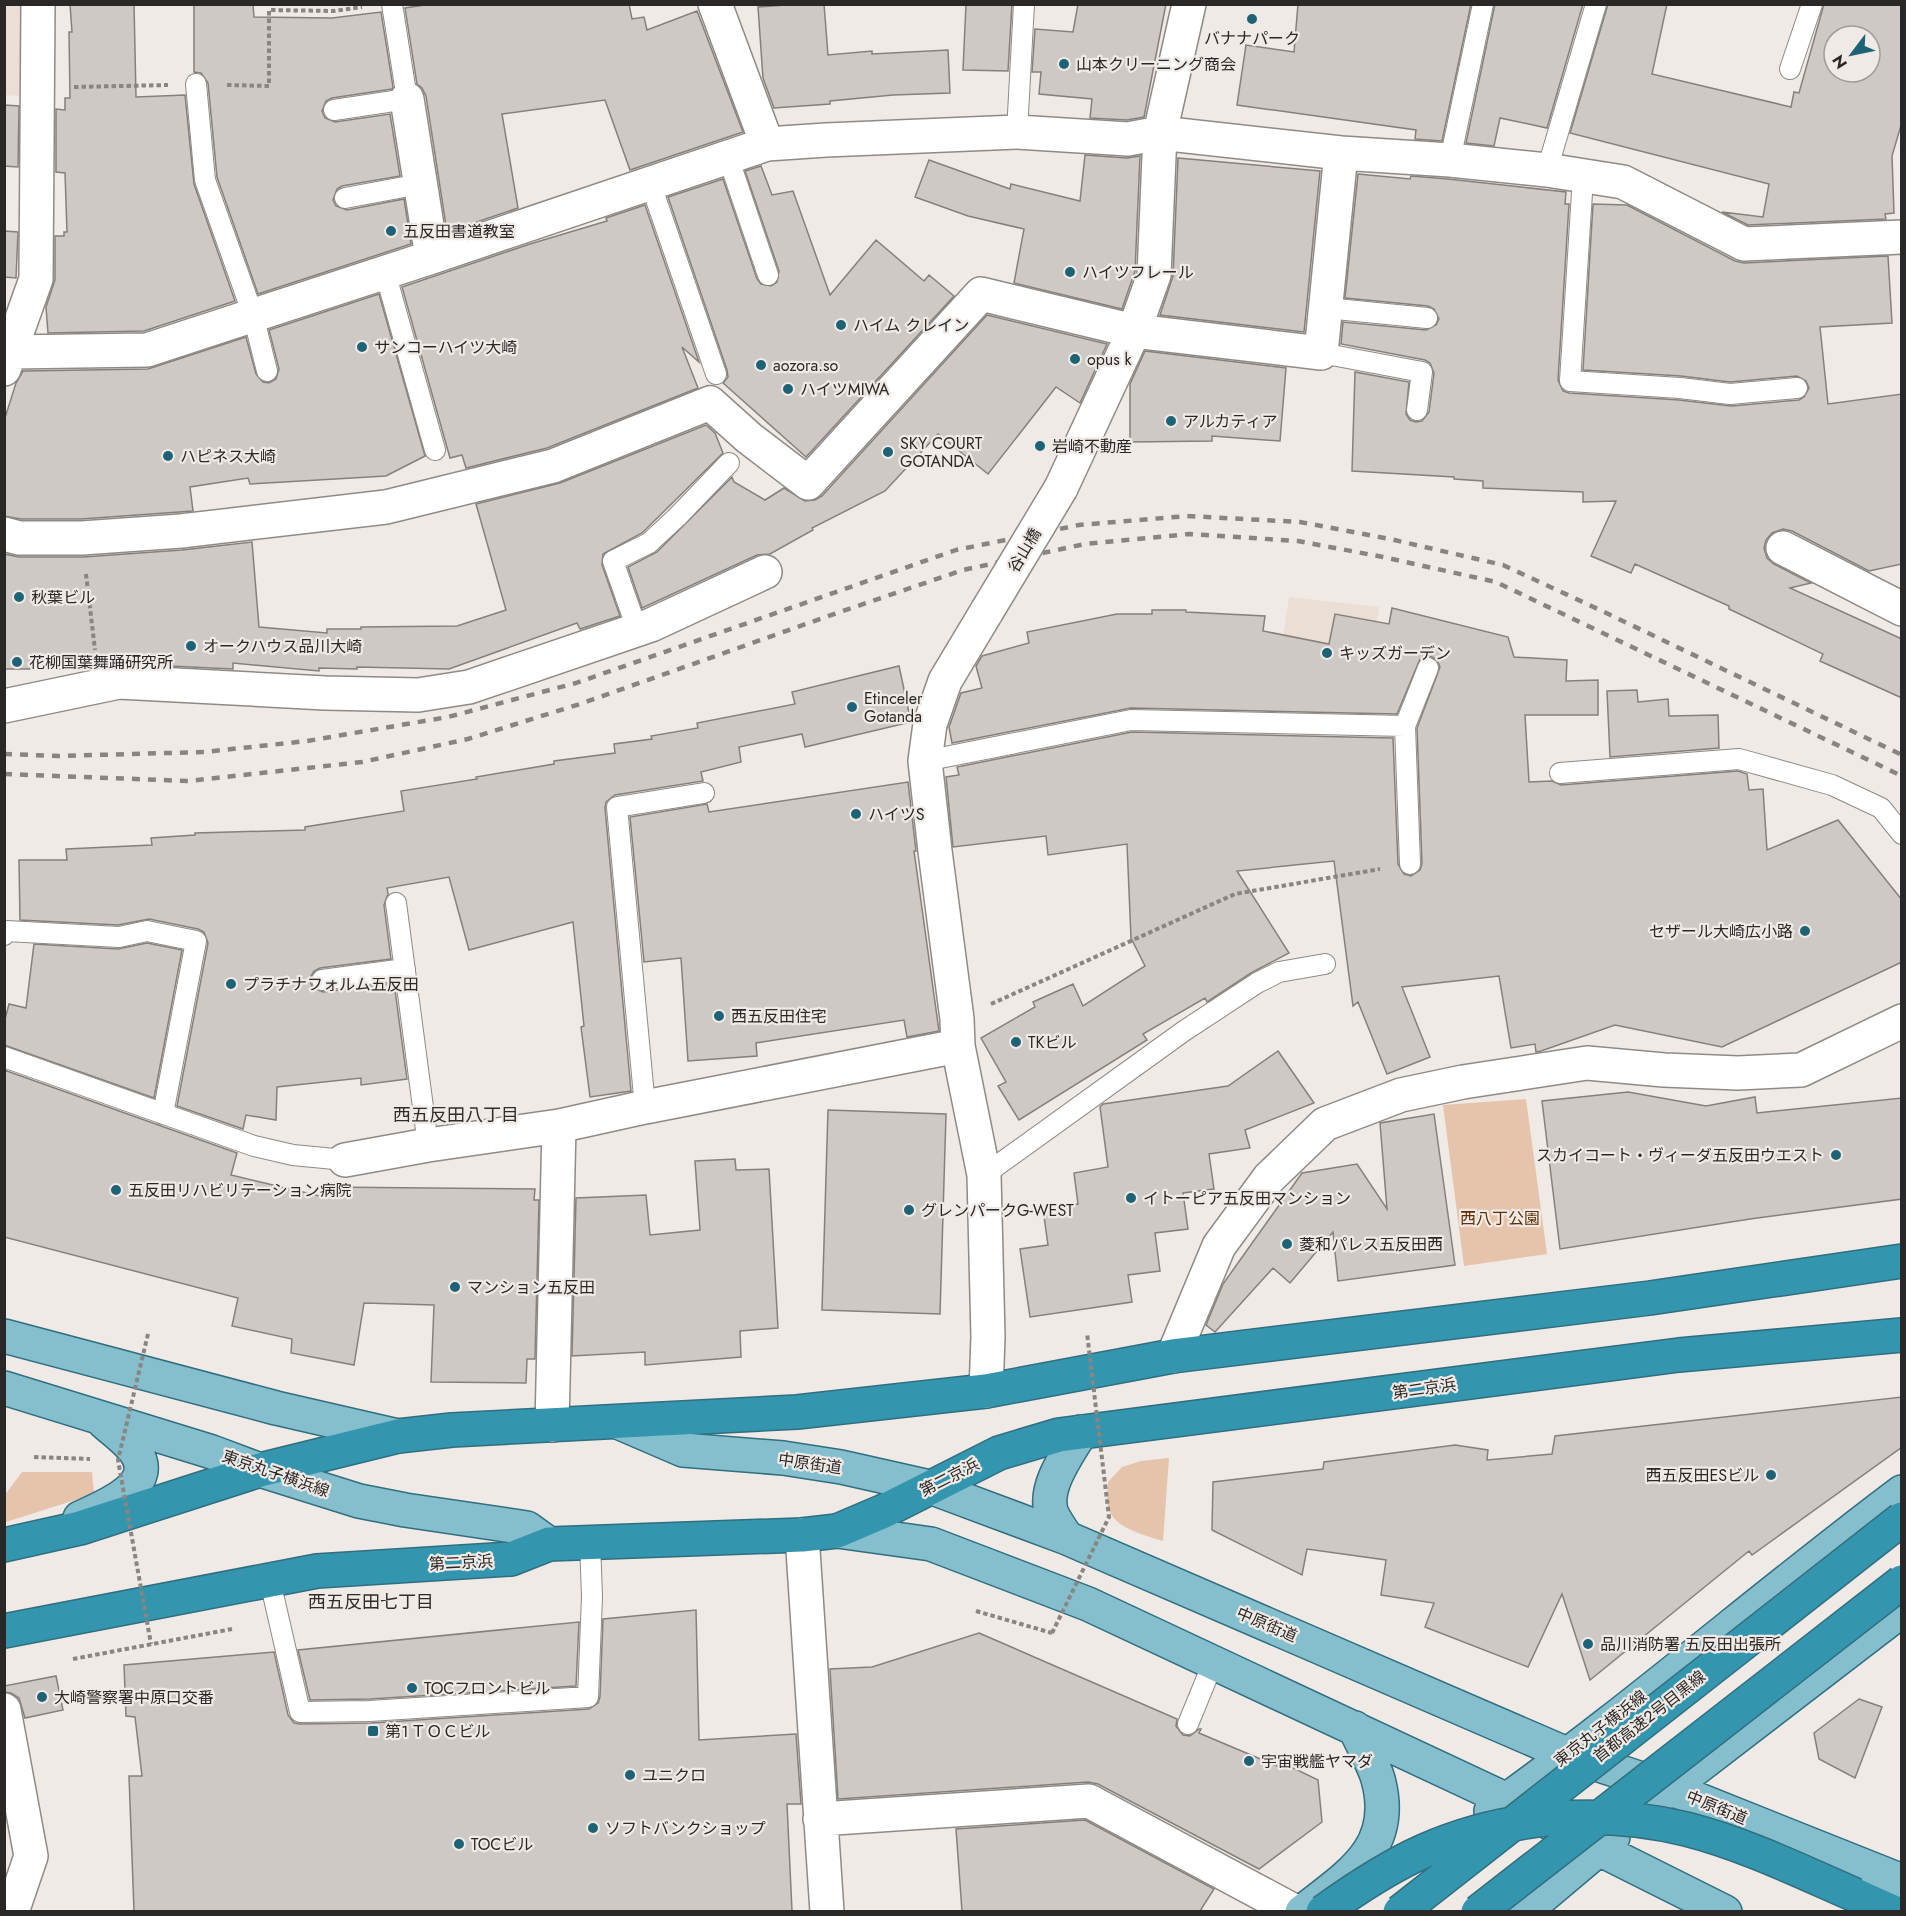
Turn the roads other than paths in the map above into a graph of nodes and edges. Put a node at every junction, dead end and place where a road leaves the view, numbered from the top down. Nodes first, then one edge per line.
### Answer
1 (38, 4) edge
2 (392, 4) edge
3 (716, 4) edge
4 (1024, 4) edge
5 (1188, 4) edge
6 (1483, 4) edge
7 (1596, 4) edge
8 (1812, 4) edge
9 (1790, 69) dead end
10 (196, 84) road end
11 (407, 99) junction
12 (334, 110) dead end
13 (1017, 132) junction
14 (1160, 134) junction
15 (766, 144) junction
16 (1341, 153) junction
17 (728, 157) junction
18 (1450, 160) junction
19 (1547, 171) junction
20 (1583, 177) junction
21 (650, 182) junction
22 (420, 184) junction
23 (345, 198) dead end
24 (1902, 237) edge
25 (432, 257) junction
26 (385, 272) junction
27 (768, 275) dead end
28 (1326, 308) junction
29 (253, 315) junction
30 (1427, 318) dead end
31 (1134, 331) junction
32 (1321, 353) junction
33 (7, 360) edge
34 (267, 371) dead end
35 (716, 374) dead end
36 (1797, 388) dead end
37 (1417, 410) dead end
38 (435, 450) dead end
39 (729, 463) dead end
40 (4, 534) edge
41 (1783, 548) dead end
42 (765, 572) dead end
43 (1895, 601) edge
44 (638, 629) junction
45 (1428, 668) dead end
46 (4, 706) edge
47 (1405, 726) junction
48 (925, 761) junction
49 (1560, 773) dead end
50 (704, 794) dead end
51 (1902, 834) edge
52 (1410, 864) road end
53 (396, 903) dead end
54 (4, 935) edge
55 (1325, 964) dead end
56 (405, 969) junction
57 (322, 980) dead end
58 (1902, 1022) edge
59 (958, 1032) junction
60 (4, 1057) edge
61 (645, 1107) junction
62 (162, 1114) junction
63 (559, 1126) junction
64 (428, 1145) junction
65 (345, 1160) joint
66 (984, 1175) junction
67 (1902, 1261) edge
68 (1902, 1335) edge
69 (4, 1336) edge
70 (1173, 1356) junction
71 (4, 1388) edge
72 (986, 1391) junction
73 (100, 1419) junction
74 (618, 1422) junction
75 (552, 1425) junction
76 (1081, 1432) junction
77 (398, 1436) junction
78 (260, 1470) junction
79 (930, 1487) junction
80 (1902, 1492) edge
81 (1902, 1519) edge
82 (837, 1531) junction
83 (802, 1535) junction
84 (1067, 1538) junction
85 (590, 1541) junction
86 (4, 1544) edge
87 (549, 1544) junction
88 (270, 1581) junction
89 (1902, 1582) edge
90 (1902, 1610) edge
91 (4, 1631) edge
92 (1213, 1663) junction
93 (4, 1710) edge
94 (1188, 1724) dead end
95 (1355, 1728) junction
96 (1569, 1755) junction
97 (1669, 1788) junction
98 (1507, 1800) junction
99 (820, 1819) junction
100 (1599, 1849) junction
101 (1902, 1881) edge
102 (12, 1911) edge
103 (827, 1911) edge
104 (1296, 1911) edge
105 (1302, 1911) edge
106 (1323, 1911) edge
107 (1349, 1911) edge
108 (1400, 1911) edge
109 (1478, 1911) edge
110 (1524, 1911) edge
111 (1725, 1911) edge
112 (1893, 1911) edge

1 - 33 street
2 - 11 lane
3 - 15 street
4 - 13 lane
5 - 14 street, 谷山橋
6 - 18 lane
7 - 19 lane
8 - 9 lane
10 - 29 lane
11 - 12 lane
11 - 22 street
13 - 14 street
13 - 15 street
14 - 16 street
14 - 31 street, 谷山橋
15 - 17 street
16 - 18 street
16 - 28 street
17 - 21 street
17 - 27 lane
18 - 19 street
19 - 20 street
20 - 24 street
20 - 36 lane
21 - 25 street
21 - 35 lane
22 - 23 lane
22 - 25 street
25 - 26 street
26 - 29 street
26 - 38 lane
28 - 30 lane
28 - 32 street
29 - 33 street
29 - 34 lane
31 - 32 street
31 - 40 street
31 - 48 street, 谷山橋, bridge
32 - 37 lane
39 - 44 lane
41 - 43 street
42 - 44 street
44 - 46 street
45 - 47 lane
47 - 48 lane
47 - 52 lane
48 - 59 street, 谷山橋
49 - 51 lane
50 - 61 lane
53 - 56 lane
54 - 62 lane
55 - 66 lane
56 - 57 lane
56 - 64 lane
58 - 70 street
59 - 61 street
59 - 66 street, 谷山橋
60 - 62 lane
61 - 63 street
62 - 65 lane
63 - 64 street
63 - 75 street
64 - 65 street
66 - 72 street, 谷山橋
67 - 70 highway
68 - 76 highway, 第二京浜
69 - 77 main road
70 - 72 highway
71 - 73 main road, 東京丸子横浜線
72 - 74 highway
73 - 78 main road, 東京丸子横浜線
73 - 86 main road
74 - 75 highway
74 - 79 main road, 中原街道
75 - 77 highway
76 - 79 highway, 第二京浜
76 - 84 main road
77 - 78 highway
78 - 86 highway
78 - 87 main road, 東京丸子横浜線
79 - 82 highway, 第二京浜
79 - 84 main road, 中原街道
80 - 96 main road, 東京丸子横浜線
81 - 108 highway, 首都高速2号目黒線, bridge
82 - 83 highway, 第二京浜
82 - 92 main road
83 - 85 highway, 第二京浜
83 - 99 street
84 - 96 main road, 中原街道
85 - 87 highway, 第二京浜
85 - 88 lane
87 - 88 highway, 第二京浜
88 - 91 highway, 第二京浜
89 - 109 highway, bridge
90 - 97 main road
92 - 94 lane
92 - 95 main road
93 - 102 street
95 - 98 main road
95 - 105 main road
96 - 97 main road, 中原街道
96 - 98 main road, 東京丸子横浜線
97 - 100 main road
97 - 101 main road, 中原街道
98 - 100 main road
98 - 107 main road, 東京丸子横浜線
99 - 103 street
99 - 104 street
100 - 110 main road
100 - 111 main road
106 - 112 highway, bridge

